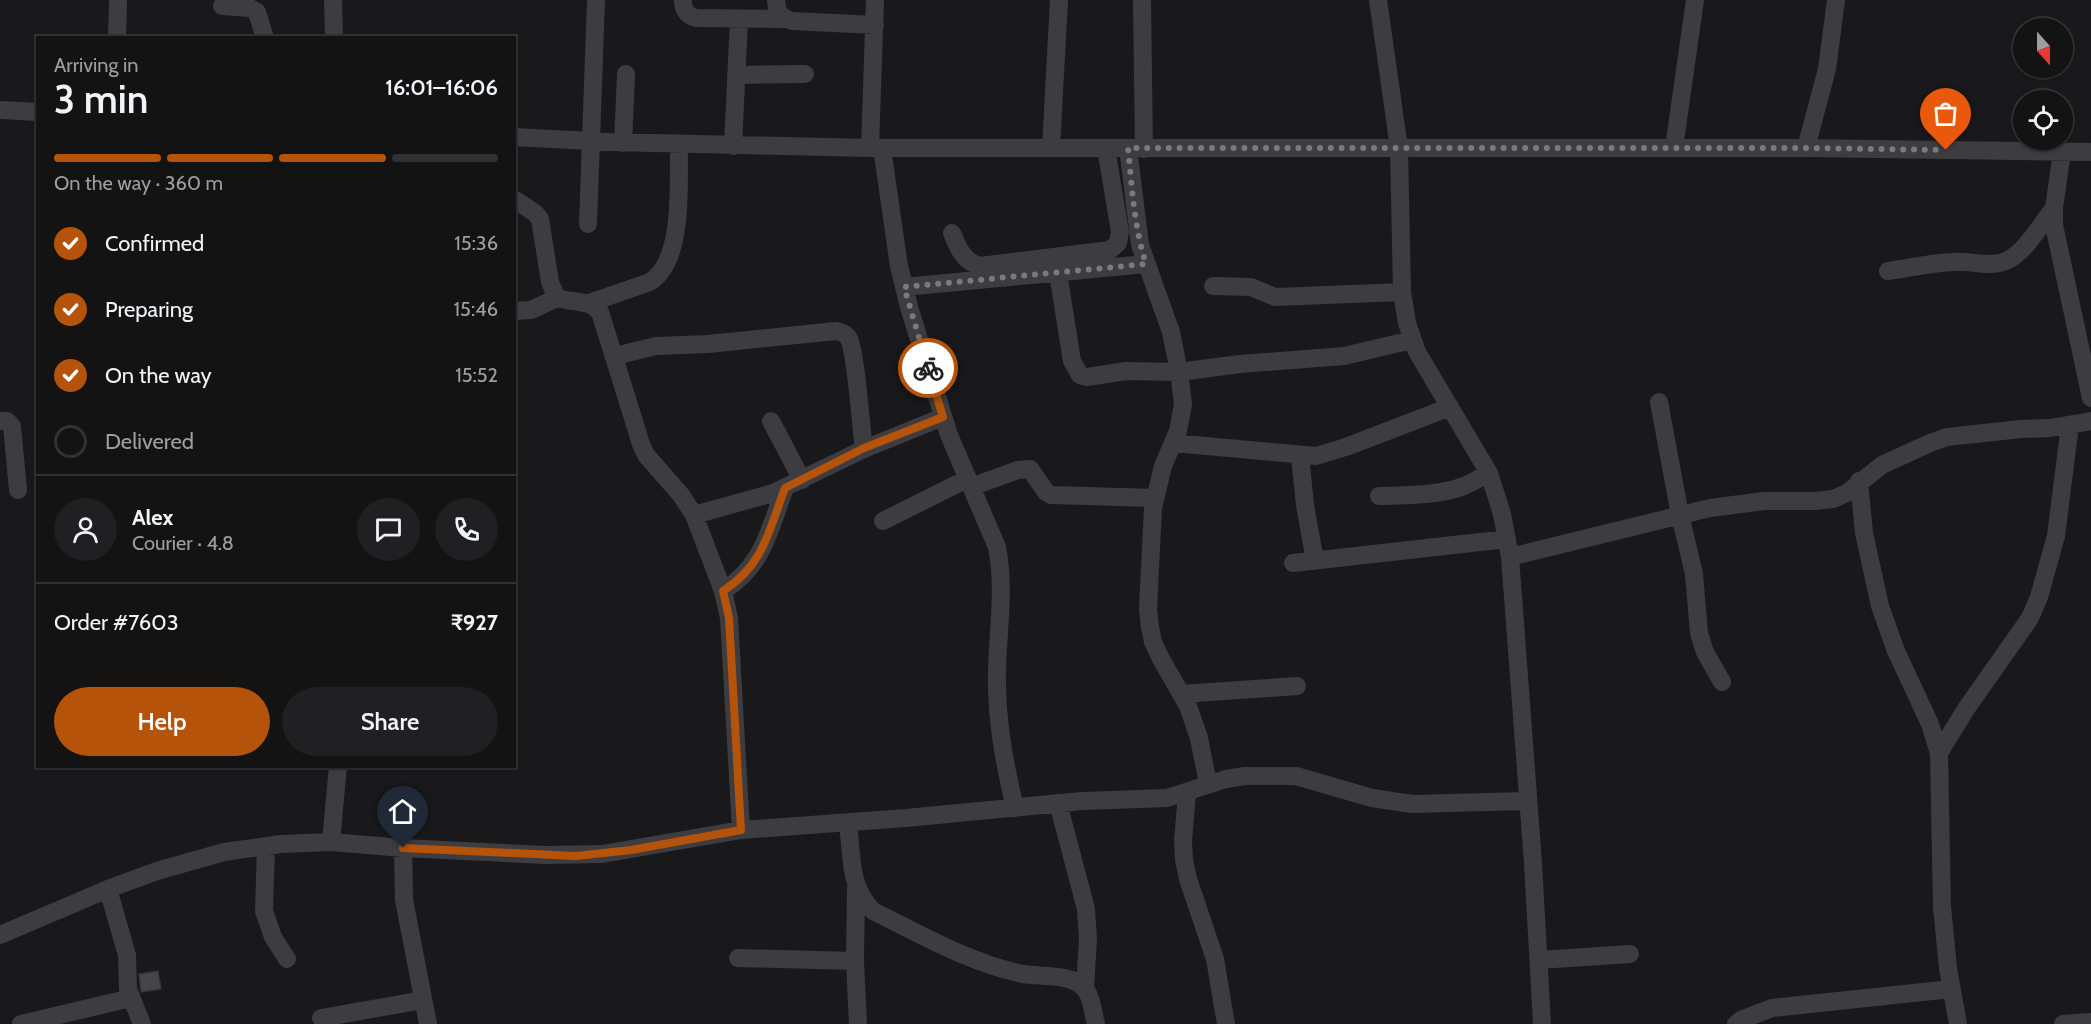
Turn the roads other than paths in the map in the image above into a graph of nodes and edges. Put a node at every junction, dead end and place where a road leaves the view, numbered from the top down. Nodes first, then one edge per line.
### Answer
1 (118, 0) edge
2 (333, 0) edge
3 (596, 0) edge
4 (683, 0) edge
5 (776, 0) edge
6 (875, 0) edge
7 (1059, 0) edge
8 (1142, 0) edge
9 (1378, 0) edge
10 (1695, 0) edge
11 (1836, 0) edge
12 (222, 6) dead end
13 (739, 19) junction
14 (784, 19) junction
15 (874, 25) junction
16 (117, 36) edge
17 (264, 36) edge
18 (334, 36) edge
19 (626, 74) dead end
20 (805, 74) dead end
21 (736, 75) junction
22 (0, 110) edge
23 (36, 112) edge
24 (516, 137) edge
25 (591, 141) junction
26 (622, 143) junction
27 (679, 144) junction
28 (733, 146) junction
29 (876, 148) junction
30 (1051, 148) junction
31 (1106, 148) junction
32 (1136, 148) junction
33 (1399, 148) junction
34 (1674, 148) junction
35 (1806, 148) junction
36 (2061, 152) junction
37 (2091, 152) edge
38 (516, 200) edge
39 (2054, 208) junction
40 (588, 224) dead end
41 (952, 233) dead end
42 (1146, 264) junction
43 (1888, 271) dead end
44 (1058, 273) junction
45 (1213, 286) dead end
46 (904, 287) junction
47 (1402, 292) junction
48 (557, 298) junction
49 (589, 303) junction
50 (516, 311) edge
51 (1412, 340) junction
52 (615, 356) junction
53 (1179, 372) junction
54 (2091, 398) edge
55 (1659, 402) dead end
56 (1450, 407) junction
57 (943, 417) junction
58 (0, 421) edge
59 (771, 421) dead end
60 (2091, 421) edge
61 (2070, 425) junction
62 (1173, 443) junction
63 (864, 448) junction
64 (1300, 456) junction
65 (1489, 473) junction
66 (802, 480) junction
67 (1860, 482) junction
68 (969, 483) junction
69 (785, 488) junction
70 (18, 490) dead end
71 (1379, 496) dead end
72 (1155, 498) junction
73 (694, 515) junction
74 (1680, 515) junction
75 (883, 521) dead end
76 (1508, 548) junction
77 (1316, 561) junction
78 (1293, 563) dead end
79 (723, 591) junction
80 (1722, 682) dead end
81 (1297, 686) dead end
82 (1182, 694) junction
83 (1939, 753) junction
84 (338, 768) edge
85 (1208, 784) junction
86 (1187, 793) junction
87 (1528, 801) junction
88 (1058, 803) junction
89 (1015, 808) junction
90 (848, 823) junction
91 (741, 830) junction
92 (331, 842) junction
93 (266, 846) junction
94 (403, 848) junction
95 (856, 887) junction
96 (108, 889) junction
97 (0, 935) edge
98 (1630, 954) dead end
99 (738, 958) dead end
100 (287, 959) dead end
101 (1539, 960) junction
102 (855, 961) junction
103 (1085, 988) junction
104 (1951, 989) junction
105 (131, 998) junction
106 (423, 1000) junction
107 (321, 1018) dead end
108 (2091, 1022) edge
109 (21, 1024) edge
110 (142, 1024) edge
111 (428, 1024) edge
112 (858, 1024) edge
113 (1096, 1024) edge
114 (1226, 1024) edge
115 (1542, 1024) edge
116 (1736, 1024) edge
117 (1958, 1024) edge
118 (2063, 1024) edge

1 - 16 street
2 - 18 street
3 - 25 street
4 - 13 street
5 - 14 street
6 - 15 street
7 - 30 street
8 - 32 street
9 - 33 street
10 - 34 street
11 - 35 street
12 - 17 street
13 - 14 street
13 - 21 street
14 - 15 street
15 - 29 street
19 - 26 street
20 - 21 street
21 - 28 street
22 - 23 street
24 - 25 street
25 - 26 street
25 - 40 street
26 - 27 street
27 - 28 street
27 - 49 street
28 - 29 street
29 - 30 street
29 - 46 street
30 - 31 street
31 - 32 street
31 - 41 street
32 - 33 street
32 - 42 street
33 - 34 street
33 - 47 street
34 - 35 street
35 - 36 street
36 - 37 street
36 - 39 street
38 - 48 street
39 - 43 street
39 - 54 street
42 - 44 street
42 - 53 street
44 - 46 street
44 - 53 street
45 - 47 street
46 - 57 street
47 - 51 street
48 - 49 street
48 - 50 street
49 - 52 street
51 - 53 street
51 - 56 street
52 - 63 street
52 - 73 street
53 - 62 street
55 - 74 street
56 - 64 street
56 - 65 street
57 - 63 street
57 - 68 street
58 - 70 street
59 - 66 street
60 - 61 street
61 - 67 street
61 - 83 street
62 - 64 street
62 - 72 street
63 - 66 street
64 - 77 street
65 - 71 street
65 - 76 street
66 - 69 street
67 - 74 street
67 - 83 street
68 - 72 street
68 - 75 street
68 - 89 street
69 - 73 street
69 - 79 street
72 - 82 street
73 - 79 street
74 - 76 street
74 - 80 street
76 - 77 street
76 - 87 street
77 - 78 street
79 - 91 street
81 - 82 street
82 - 85 street
83 - 104 street
84 - 92 street
85 - 86 street
85 - 87 street
86 - 88 street
86 - 114 street
87 - 101 street
88 - 89 street
88 - 103 street
89 - 90 street
90 - 91 street
90 - 95 street
91 - 94 street
92 - 93 street
92 - 94 street
93 - 96 street
93 - 100 street
94 - 106 street
95 - 102 street
95 - 103 street
96 - 97 street
96 - 105 street
98 - 101 street
99 - 102 street
101 - 115 street
102 - 112 street
103 - 113 street
104 - 116 street
104 - 117 street
105 - 109 street
105 - 110 street
106 - 107 street
106 - 111 street
108 - 118 street

